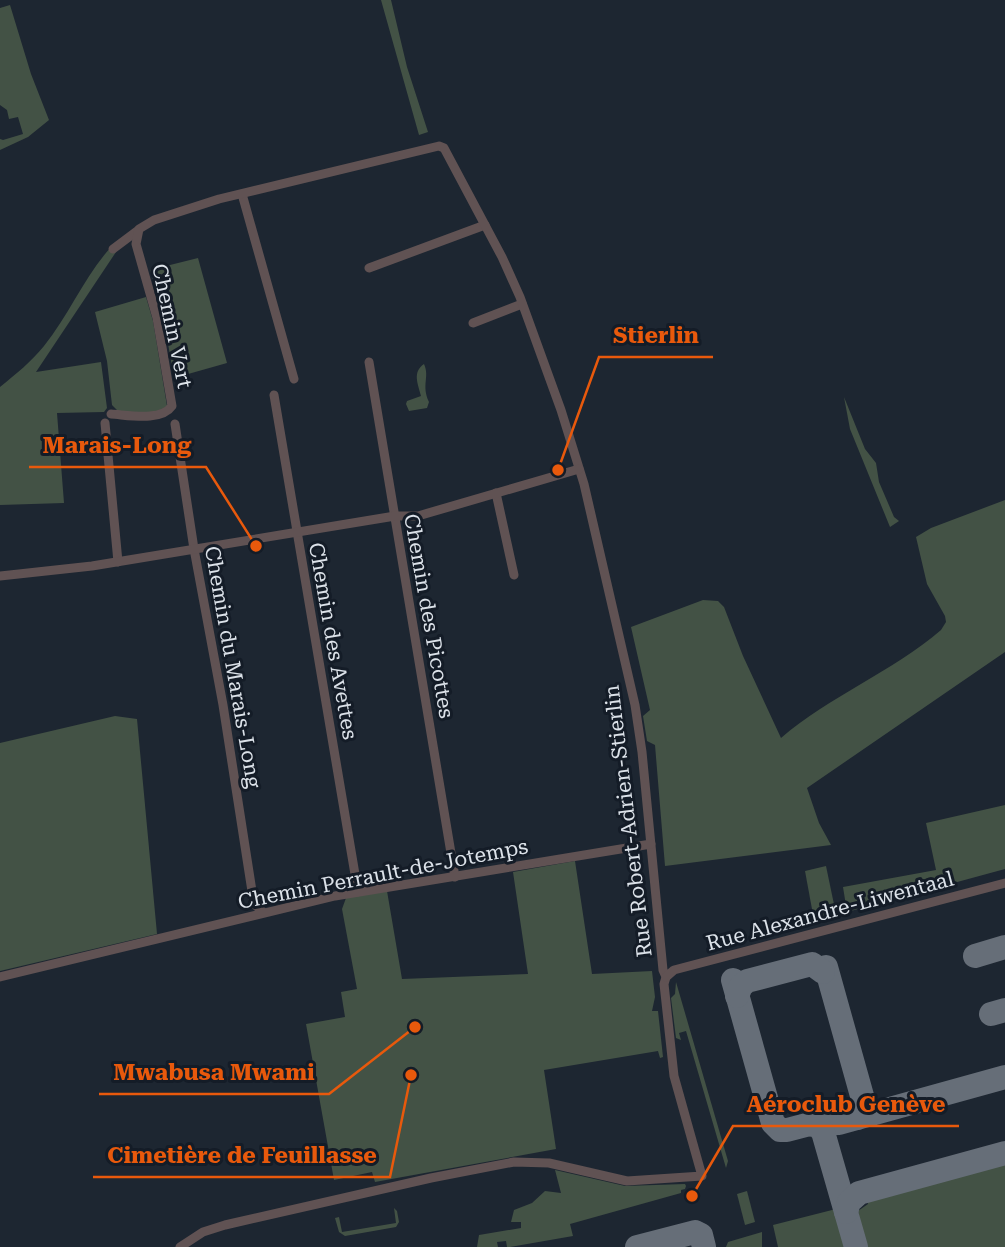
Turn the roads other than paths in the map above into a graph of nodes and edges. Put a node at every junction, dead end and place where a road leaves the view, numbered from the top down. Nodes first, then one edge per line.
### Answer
1 (242, 194) junction
2 (485, 225) junction
3 (137, 231) junction
4 (113, 249) dead end
5 (369, 268) dead end
6 (522, 304) junction
7 (473, 323) dead end
8 (369, 362) dead end
9 (294, 379) dead end
10 (274, 395) dead end
11 (175, 424) dead end
12 (579, 469) junction
13 (496, 493) junction
14 (395, 516) junction
15 (297, 533) junction
16 (194, 550) junction
17 (118, 562) junction
18 (514, 575) dead end
19 (0, 576) edge
20 (651, 844) junction
21 (455, 877) junction
22 (1005, 883) edge
23 (358, 892) junction
24 (262, 912) junction
25 (0, 977) edge
26 (666, 977) junction
27 (180, 1247) edge

1 - 2 street, Rue Robert-Adrien-Stierlin
1 - 3 street
1 - 9 street
2 - 5 street
2 - 6 street, Rue Robert-Adrien-Stierlin
3 - 4 street
3 - 17 street, Chemin Vert
6 - 7 street
6 - 12 street, Rue Robert-Adrien-Stierlin
8 - 14 street, Chemin des Picottes
10 - 15 street, Chemin des Avettes
11 - 16 street, Chemin du Marais-Long
12 - 13 street
12 - 20 street, Rue Robert-Adrien-Stierlin
13 - 14 street
13 - 18 street
14 - 15 street
14 - 21 street, Chemin des Picottes
15 - 16 street
15 - 23 street, Chemin des Avettes
16 - 17 street
16 - 24 street, Chemin du Marais-Long
17 - 19 street
20 - 21 street, Chemin Perrault-de-Jotemps
20 - 26 street, Rue Robert-Adrien-Stierlin
21 - 23 street, Chemin Perrault-de-Jotemps
22 - 26 street, Rue Alexandre-Liwentaal
23 - 24 street, Chemin Perrault-de-Jotemps
24 - 25 street, Chemin Perrault-de-Jotemps
26 - 27 street, Rue Robert-Adrien-Stierlin

